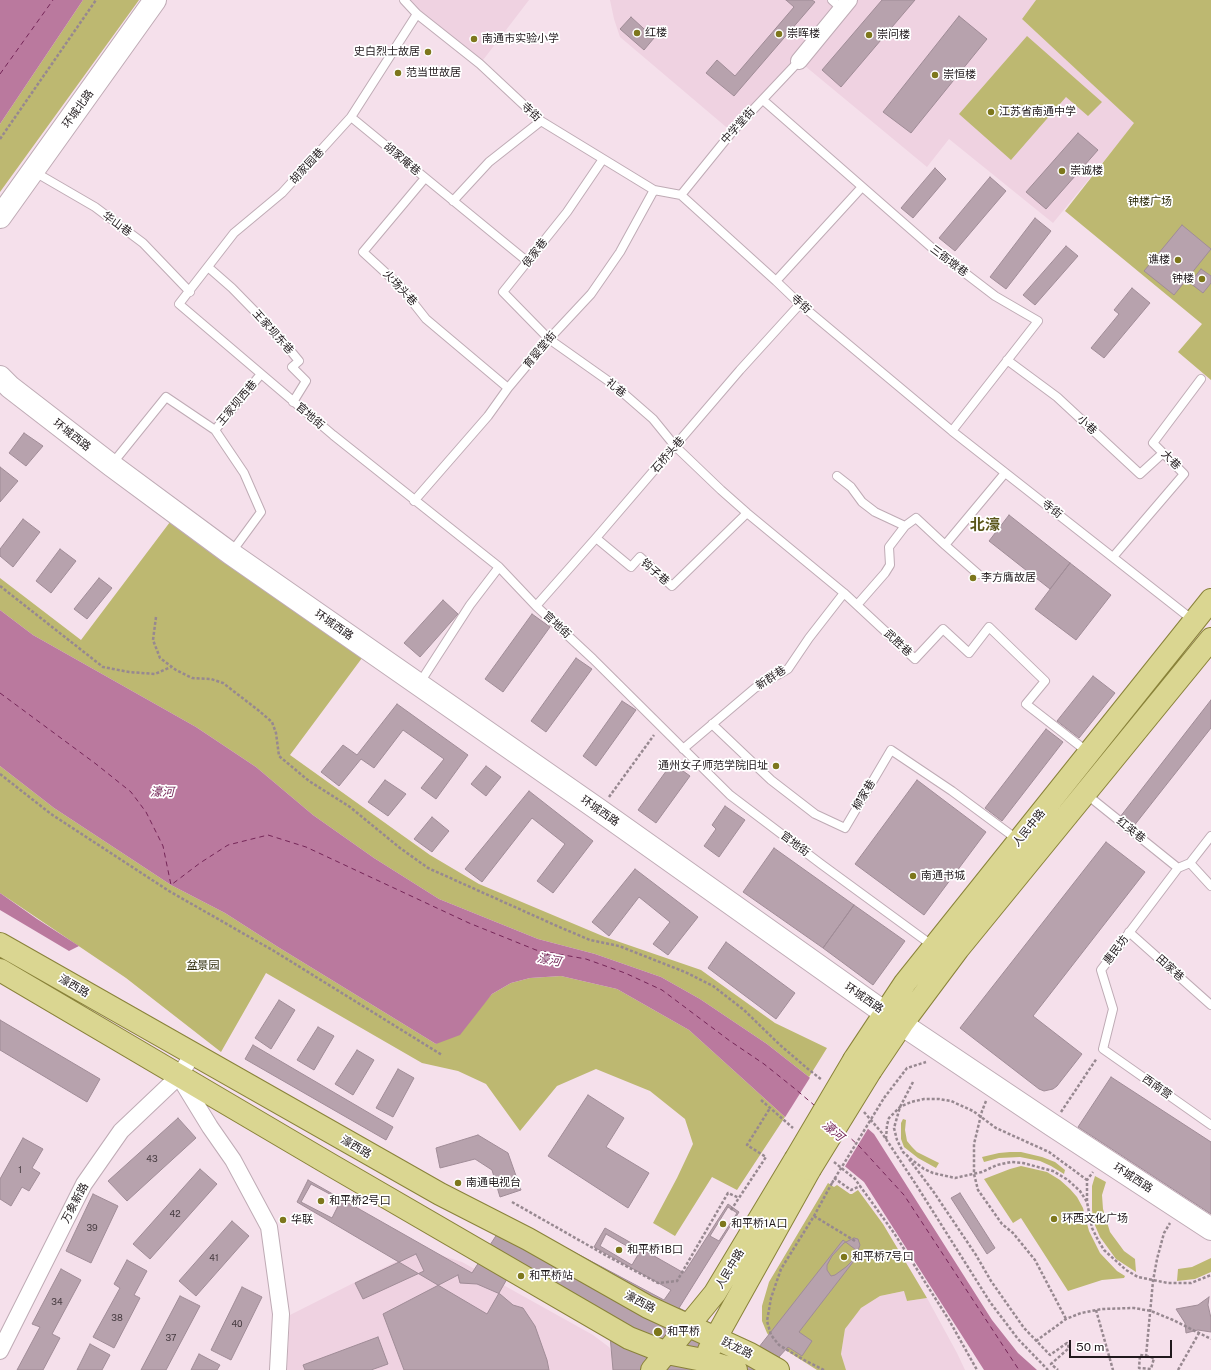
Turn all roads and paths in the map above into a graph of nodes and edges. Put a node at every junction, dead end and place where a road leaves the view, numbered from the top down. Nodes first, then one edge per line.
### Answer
1 (96, 0) edge
2 (155, 0) edge
3 (404, 0) edge
4 (841, 3) edge
5 (417, 14) junction
6 (799, 61) joint
7 (763, 100) junction
8 (352, 117) junction
9 (540, 121) junction
10 (0, 139) edge
11 (603, 159) junction
12 (33, 171) junction
13 (425, 178) junction
14 (862, 187) junction
15 (654, 190) junction
16 (681, 195) junction
17 (453, 201) junction
18 (0, 217) edge
19 (528, 262) junction
20 (208, 267) junction
21 (776, 281) junction
22 (190, 292) junction
23 (179, 304) joint
24 (800, 304) junction
25 (549, 339) junction
26 (1007, 360) junction
27 (261, 374) junction
28 (0, 377) edge
29 (1201, 379) dead end
30 (508, 388) junction
31 (293, 402) junction
32 (215, 430) junction
33 (952, 431) junction
34 (676, 446) junction
35 (1164, 453) junction
36 (111, 465) junction
37 (1005, 473) junction
38 (837, 476) dead end
39 (414, 500) junction
40 (747, 513) junction
41 (905, 526) junction
42 (596, 538) junction
43 (945, 545) junction
44 (230, 553) junction
45 (1113, 557) junction
46 (499, 568) junction
47 (978, 574) dead end
48 (0, 586) edge
49 (844, 593) junction
50 (1211, 600) edge
51 (857, 605) junction
52 (536, 606) junction
53 (156, 618) dead end
54 (1195, 621) junction
55 (1210, 642) edge
56 (172, 667) junction
57 (419, 684) junction
58 (712, 724) junction
59 (661, 726) junction
60 (683, 749) junction
61 (1089, 753) junction
62 (0, 774) edge
63 (1084, 792) junction
64 (599, 810) junction
65 (1211, 836) edge
66 (1018, 840) junction
67 (1190, 863) junction
68 (1178, 868) junction
69 (1211, 886) edge
70 (1129, 932) junction
71 (0, 944) edge
72 (934, 946) junction
73 (0, 970) edge
74 (1211, 1004) edge
75 (893, 1018) junction
76 (1103, 1049) junction
77 (193, 1054) junction
78 (442, 1055) dead end
79 (179, 1076) junction
80 (913, 1082) dead end
81 (826, 1083) dead end
82 (988, 1097) dead end
83 (884, 1098) dead end
84 (900, 1107) junction
85 (770, 1108) dead end
86 (862, 1109) dead end
87 (980, 1116) junction
88 (1211, 1124) edge
89 (1052, 1125) junction
90 (885, 1139) junction
91 (903, 1152) junction
92 (803, 1165) junction
93 (1094, 1170) dead end
94 (974, 1174) junction
95 (834, 1178) junction
96 (1088, 1180) junction
97 (739, 1198) junction
98 (512, 1202) dead end
99 (1087, 1202) junction
100 (731, 1210) dead end
101 (814, 1216) junction
102 (1172, 1219) dead end
103 (1211, 1229) edge
104 (855, 1241) dead end
105 (1211, 1275) edge
106 (1153, 1281) junction
107 (1096, 1310) junction
108 (1151, 1311) junction
109 (1066, 1319) junction
110 (689, 1326) junction
111 (1199, 1333) junction
112 (717, 1338) junction
113 (1211, 1339) edge
114 (1036, 1342) junction
115 (0, 1351) edge
116 (667, 1353) junction
117 (1146, 1356) junction
118 (698, 1365) edge
119 (278, 1370) edge
120 (652, 1370) edge
121 (736, 1370) edge
122 (778, 1370) edge
123 (824, 1370) edge
124 (977, 1370) edge
125 (1048, 1370) edge
126 (1058, 1370) edge
127 (1113, 1370) edge
128 (1178, 1370) edge

1 - 10 path
2 - 12 street, 环城北路
3 - 5 lane, 寺街
4 - 6 street
5 - 8 lane, 胡家园巷
5 - 9 lane, 寺街
6 - 7 lane, 中学堂街
7 - 14 lane, 三衙墩巷
7 - 16 lane, 中学堂街
8 - 13 lane, 胡家庵巷
8 - 20 lane, 胡家园巷
9 - 11 lane, 寺街
9 - 17 lane
11 - 15 lane, 寺街
11 - 19 lane, 侯家巷
12 - 18 street, 环城北路
12 - 22 lane, 华山巷
13 - 17 lane, 胡家庵巷
13 - 30 lane, 火场头巷
14 - 21 lane
14 - 26 lane, 三衙墩巷
15 - 16 lane, 寺街
15 - 25 lane, 育婴堂街
16 - 21 lane, 寺街
17 - 19 lane, 胡家庵巷
19 - 25 lane, 侯家巷
20 - 22 lane, 胡家园巷
20 - 31 lane, 王家坝东巷
21 - 24 lane, 寺街
22 - 23 lane, 胡家园巷
23 - 27 lane, 官地街
24 - 33 lane, 寺街
24 - 34 lane, 石桥头巷
25 - 30 lane, 育婴堂街
25 - 34 lane, 礼巷
26 - 33 lane, 三衙墩巷
26 - 35 lane, 小巷
27 - 31 lane, 官地街
27 - 32 lane, 王家坝西巷
28 - 36 street, 环城西路
29 - 35 lane, 大巷
30 - 39 lane, 育婴堂街
31 - 39 lane, 官地街
32 - 36 lane
32 - 44 lane, 王家坝西巷
33 - 37 lane, 寺街
34 - 40 lane, 武胜巷
34 - 42 lane, 石桥头巷
35 - 45 lane, 大巷
36 - 44 street, 环城西路
37 - 43 lane
37 - 45 lane, 寺街
38 - 41 lane
39 - 46 lane, 官地街
40 - 42 lane, 钩子巷
40 - 49 lane, 武胜巷
41 - 43 lane
41 - 51 lane
42 - 52 lane, 石桥头巷
43 - 47 lane
44 - 57 street, 环城西路
45 - 54 lane, 寺街
46 - 52 lane, 官地街
46 - 57 lane
48 - 56 path
49 - 51 lane, 武胜巷
49 - 58 lane, 新群巷
50 - 54 main road, 人民中路
51 - 61 lane, 武胜巷
52 - 59 lane, 官地街
53 - 56 path
54 - 61 main road, 人民中路
55 - 63 main road, 人民中路
56 - 81 path
57 - 64 street, 环城西路
58 - 60 lane, 新群巷
58 - 66 lane, 柳家巷
59 - 60 lane, 官地街
59 - 64 path
60 - 72 lane, 官地街
61 - 66 main road, 人民中路
62 - 78 path
63 - 68 lane, 红英巷
63 - 75 main road, 人民中路
64 - 75 street, 环城西路
65 - 67 lane, 惠民坊
66 - 72 main road, 人民中路
67 - 68 lane, 惠民坊
67 - 69 lane
68 - 70 lane, 惠民坊
70 - 74 lane, 田家巷
70 - 76 lane, 惠民坊
71 - 77 main road, 濠西路
72 - 75 main road, 人民中路
73 - 79 main road, 濠西路
75 - 89 street, 环城西路
75 - 92 main road, 人民中路, bridge
76 - 88 lane, 西南营
76 - 89 path
77 - 79 street, 万象新路
77 - 110 main road, 濠西路
79 - 115 street, 万象新路
79 - 116 main road, 濠西路
79 - 119 street
80 - 84 path
82 - 87 path
83 - 95 path, bridge
84 - 87 path
84 - 90 path
84 - 91 path
85 - 97 path
86 - 90 path
87 - 94 path
87 - 96 path
89 - 103 street, 环城西路
90 - 125 path
91 - 94 path
91 - 114 path
92 - 110 main road, 人民中路
92 - 112 main road, 人民中路
93 - 96 path
94 - 99 path
94 - 109 path
95 - 101 path, bridge
95 - 124 path
96 - 99 path
97 - 98 path
97 - 100 path
99 - 106 path
101 - 104 path
101 - 123 path
102 - 106 path
105 - 106 path
106 - 108 path
107 - 108 path
107 - 109 path
107 - 127 path
108 - 111 path
108 - 117 path
109 - 114 path
110 - 112 main road, 濠西路
110 - 116 main road, 人民中路
111 - 113 path
111 - 128 path
112 - 118 main road, 人民中路
112 - 122 main road, 跃龙路
114 - 126 path
116 - 118 main road, 濠西路
116 - 120 main road, 人民中路
117 - 117 path
118 - 121 main road, 跃龙路

